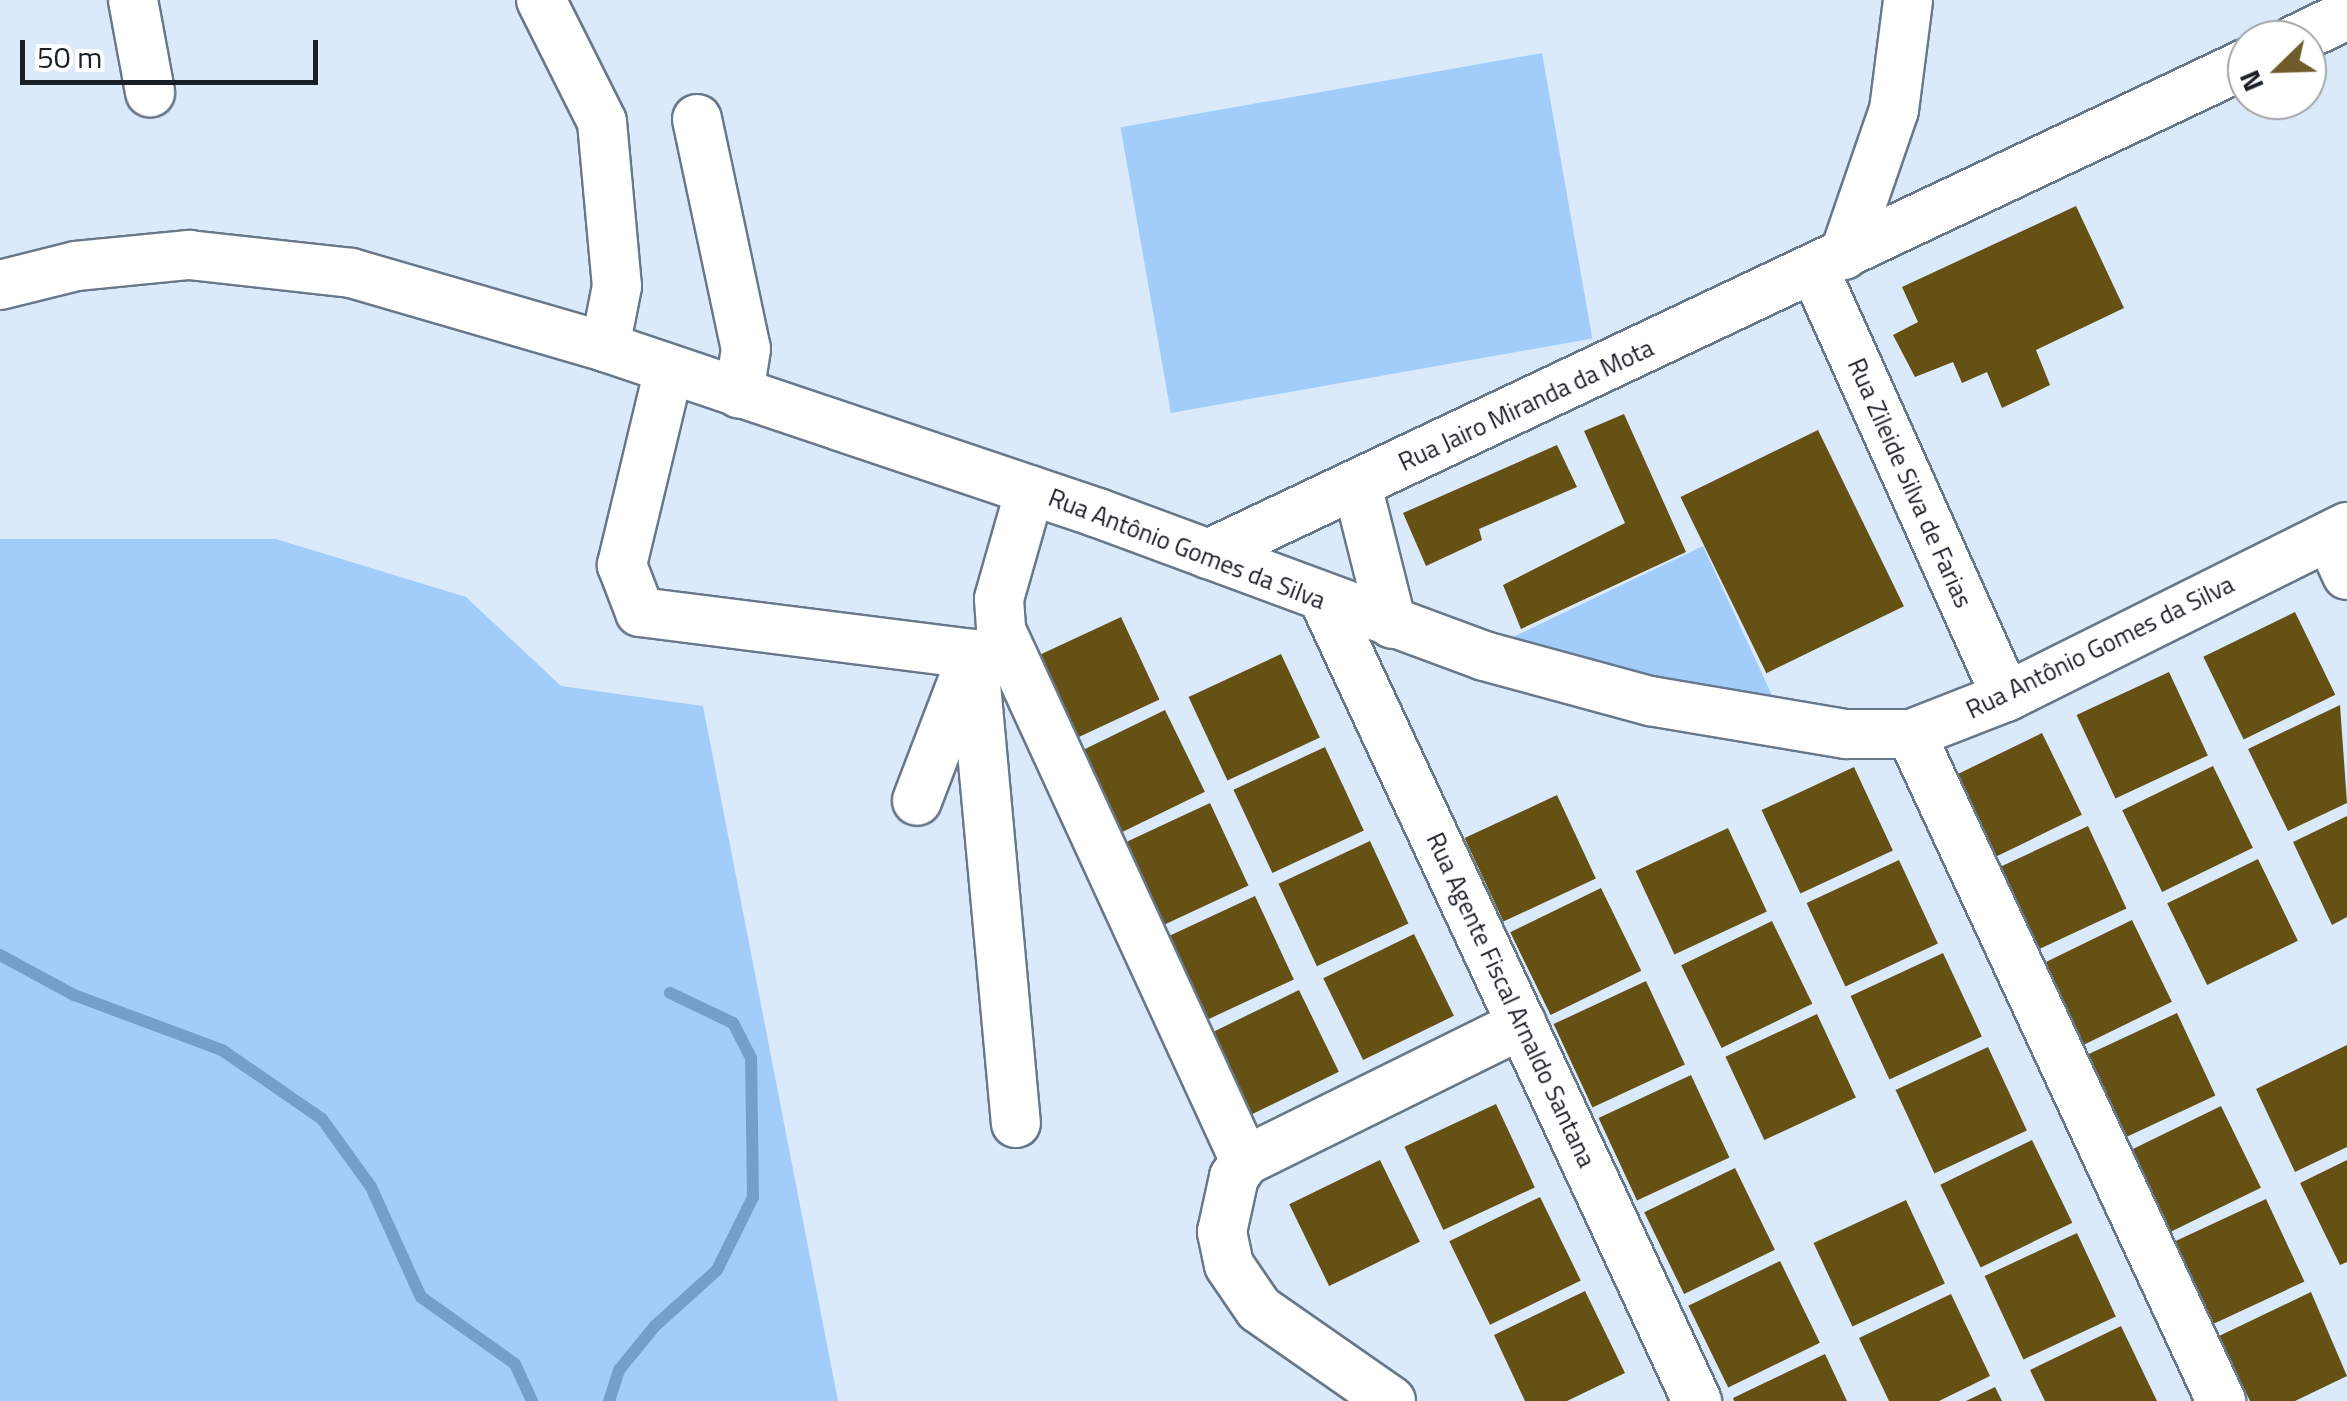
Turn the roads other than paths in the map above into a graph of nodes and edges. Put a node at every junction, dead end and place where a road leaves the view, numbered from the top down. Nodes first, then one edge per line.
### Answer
1 (132, 0) edge
2 (541, 0) edge
3 (1908, 0) edge
4 (2227, 73) edge
5 (150, 92) dead end
6 (697, 119) dead end
7 (1829, 262) junction
8 (0, 285) edge
9 (605, 347) junction
10 (669, 369) junction
11 (739, 393) junction
12 (1357, 485) junction
13 (1030, 490) junction
14 (2341, 546) edge
15 (1208, 554) junction
16 (1324, 600) junction
17 (1392, 624) junction
18 (987, 642) junction
19 (2006, 697) junction
20 (1911, 734) junction
21 (917, 800) dead end
22 (1522, 1024) junction
23 (1016, 1123) dead end
24 (1245, 1161) junction
25 (1392, 1401) edge
26 (1697, 1401) edge
27 (2221, 1401) edge

1 - 5 street
2 - 9 street
3 - 7 street
4 - 7 street, Rua Jairo Miranda da Mota
6 - 11 street
7 - 12 street, Rua Jairo Miranda da Mota
7 - 19 street, Rua Zileide Silva de Farias
8 - 9 street, Rua Antônio Gomes da Silva
9 - 10 street, Rua Antônio Gomes da Silva
10 - 11 street, Rua Antônio Gomes da Silva
10 - 18 street
11 - 13 street, Rua Antônio Gomes da Silva
12 - 15 street, Rua Jairo Miranda da Mota
12 - 17 street
13 - 15 street, Rua Antônio Gomes da Silva
13 - 18 street
14 - 19 street, Rua Antônio Gomes da Silva
15 - 16 street, Rua Antônio Gomes da Silva
16 - 17 street, Rua Antônio Gomes da Silva
16 - 22 street, Rua Agente Fiscal Arnaldo Santana
17 - 20 street, Rua Antônio Gomes da Silva
18 - 21 street
18 - 23 street
18 - 24 street
19 - 20 street, Rua Antônio Gomes da Silva
20 - 27 street
22 - 24 street
22 - 26 street, Rua Agente Fiscal Arnaldo Santana
24 - 25 street

